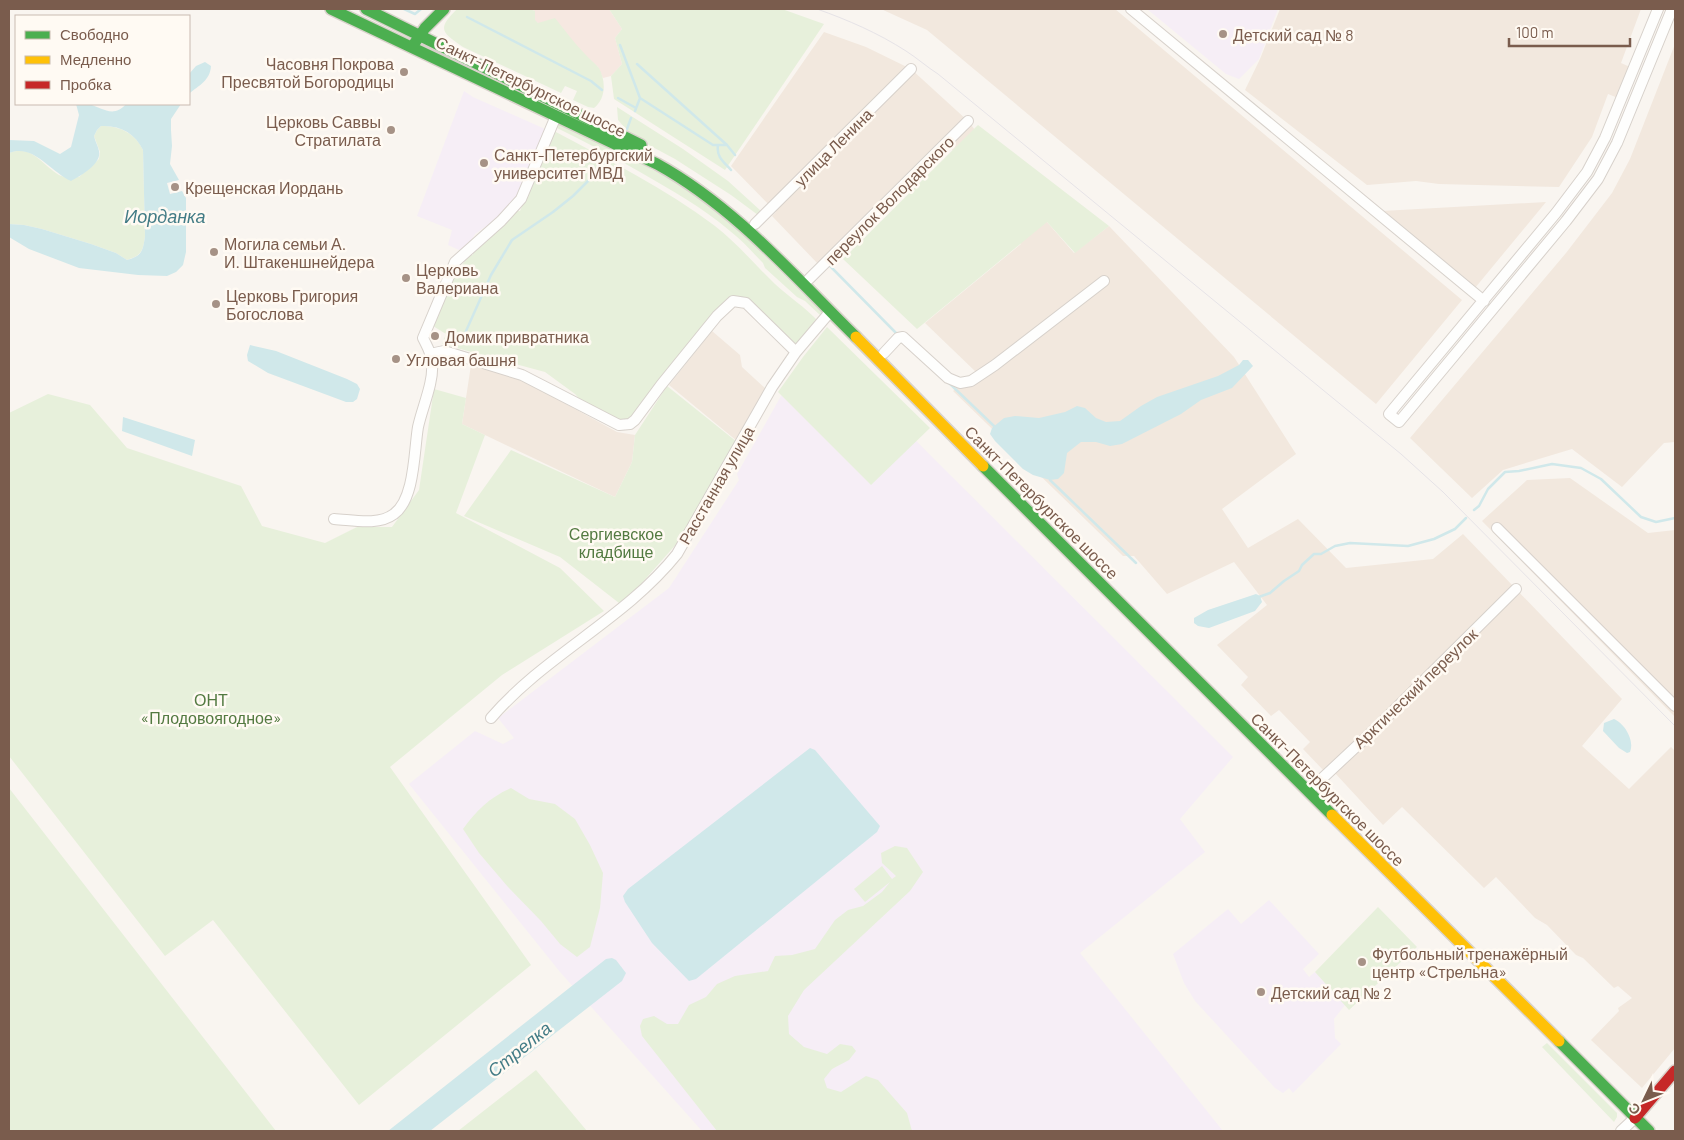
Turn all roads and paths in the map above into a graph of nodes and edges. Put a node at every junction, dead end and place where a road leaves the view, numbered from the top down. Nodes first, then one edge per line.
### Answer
1 (331, 9) edge
2 (366, 9) edge
3 (433, 9) edge
4 (444, 9) edge
5 (1131, 9) edge
6 (1658, 9) edge
7 (1672, 9) edge
8 (417, 34) junction
9 (412, 47) junction
10 (911, 69) dead end
11 (556, 116) junction
12 (968, 121) dead end
13 (755, 224) junction
14 (809, 279) junction
15 (1104, 281) dead end
16 (1484, 301) junction
17 (830, 312) junction
18 (796, 352) junction
19 (884, 352) junction
20 (430, 354) junction
21 (334, 519) dead end
22 (1497, 528) dead end
23 (1516, 590) dead end
24 (1675, 706) edge
25 (491, 718) dead end
26 (1314, 786) junction
27 (1675, 1071) edge
28 (1638, 1114) junction
29 (1621, 1131) edge
30 (1648, 1131) edge
31 (1661, 1131) edge

1 - 9 main road, Санкт-Петербургское шоссе
2 - 8 main road, Санкт-Петербургское шоссе
3 - 8 main road
4 - 8 main road
5 - 16 street
6 - 16 street
7 - 16 street
8 - 9 main road
8 - 13 main road, Санкт-Петербургское шоссе
9 - 11 main road, Санкт-Петербургское шоссе
10 - 13 street, улица Ленина
11 - 17 main road, Санкт-Петербургское шоссе
11 - 20 street
12 - 14 street, переулок Володарского
13 - 14 main road, Санкт-Петербургское шоссе
14 - 19 main road, Санкт-Петербургское шоссе
15 - 19 street
17 - 18 street, Расстанная улица
17 - 28 main road, Санкт-Петербургское шоссе
18 - 20 street
18 - 25 street, Расстанная улица
19 - 26 main road, Санкт-Петербургское шоссе
20 - 21 street
22 - 24 street
23 - 26 street, Арктический переулок
26 - 28 main road, Санкт-Петербургское шоссе
27 - 28 main road
28 - 29 street
28 - 30 main road, Санкт-Петербургское шоссе
28 - 31 main road, Санкт-Петербургское шоссе

